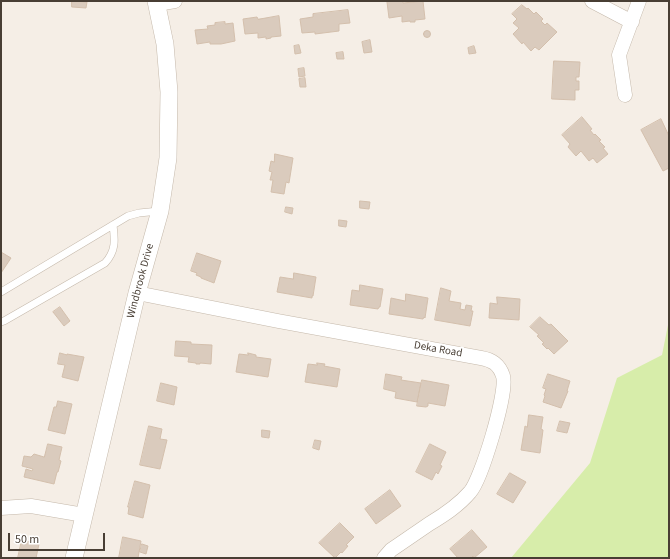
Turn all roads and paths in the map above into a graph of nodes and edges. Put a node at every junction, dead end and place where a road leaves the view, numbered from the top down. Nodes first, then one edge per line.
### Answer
1 (175, 1) edge
2 (592, 1) edge
3 (639, 1) edge
4 (156, 3) edge
5 (632, 22) junction
6 (625, 95) dead end
7 (160, 211) junction
8 (113, 225) junction
9 (1, 292) edge
10 (137, 293) junction
11 (1, 322) edge
12 (1, 508) edge
13 (84, 515) junction
14 (74, 558) edge
15 (384, 558) edge

1 - 4 street
2 - 5 street
3 - 5 street
4 - 7 street, Windbrook Drive
5 - 6 street
7 - 8 lane
7 - 10 street, Windbrook Drive
8 - 9 lane
8 - 11 lane
10 - 13 street, Windbrook Drive
10 - 15 street, Deka Road
12 - 13 street
13 - 14 street, Windbrook Drive

